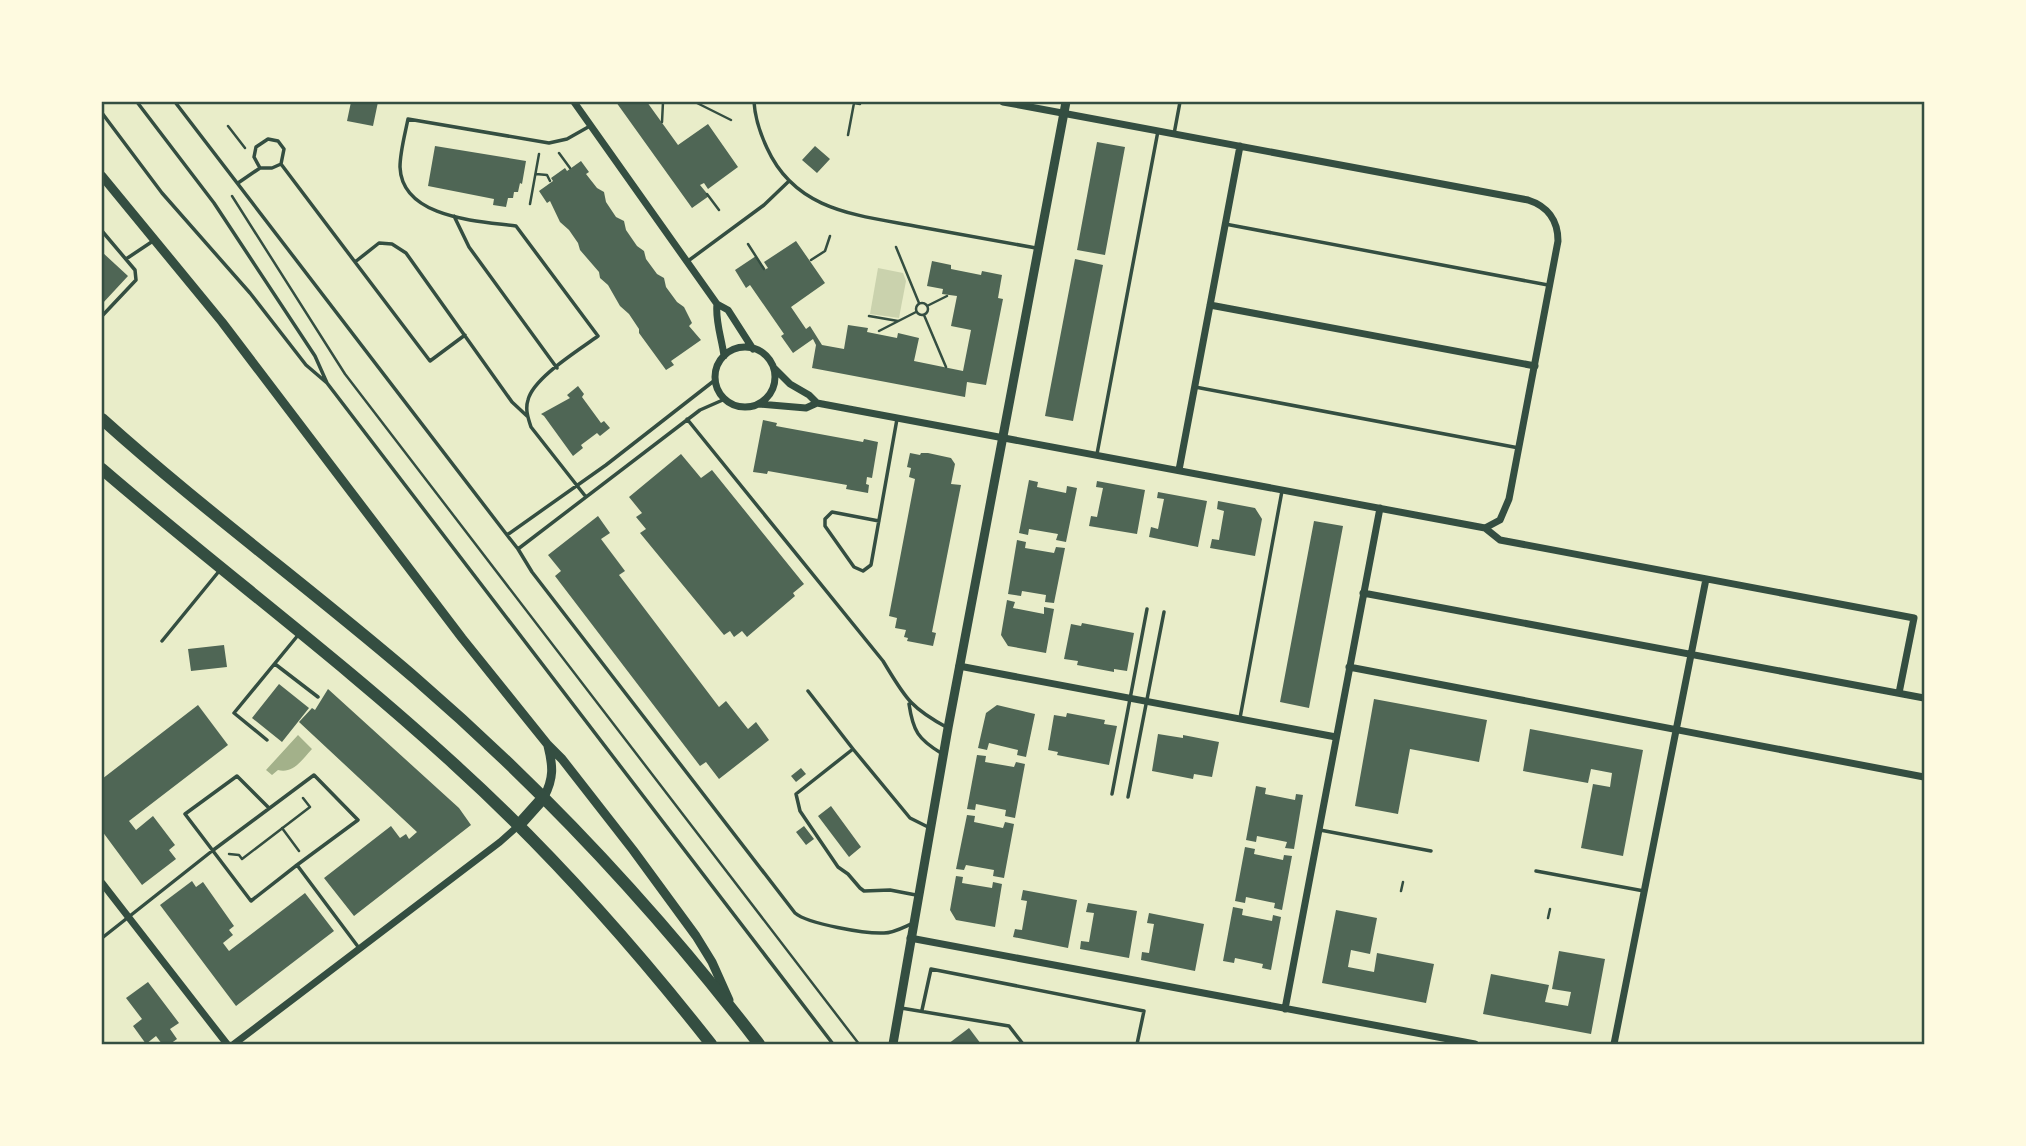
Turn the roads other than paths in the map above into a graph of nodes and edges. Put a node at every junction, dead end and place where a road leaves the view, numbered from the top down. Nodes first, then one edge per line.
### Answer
1 (137, 102) edge
2 (175, 102) edge
3 (575, 102) edge
4 (754, 102) edge
5 (1003, 102) edge
6 (1066, 102) edge
7 (1180, 102) edge
8 (102, 113) edge
9 (1064, 113) junction
10 (591, 125) junction
11 (1158, 131) junction
12 (1174, 134) junction
13 (1240, 146) junction
14 (281, 164) junction
15 (260, 168) junction
16 (102, 176) edge
17 (788, 182) junction
18 (238, 183) junction
19 (454, 216) junction
20 (1225, 224) junction
21 (102, 231) edge
22 (153, 241) junction
23 (1038, 248) junction
24 (126, 260) junction
25 (687, 261) junction
26 (355, 262) junction
27 (1550, 285) junction
28 (717, 304) junction
29 (1210, 305) junction
30 (102, 316) edge
31 (465, 335) junction
32 (753, 349) junction
33 (724, 356) junction
34 (772, 365) junction
35 (1535, 366) junction
36 (557, 368) junction
37 (715, 380) junction
38 (327, 383) junction
39 (1195, 387) junction
40 (724, 399) junction
41 (817, 403) junction
42 (759, 404) junction
43 (527, 416) junction
44 (898, 417) junction
45 (102, 419) edge
46 (687, 419) junction
47 (1003, 436) junction
48 (1519, 448) junction
49 (1097, 454) junction
50 (102, 469) edge
51 (1179, 470) junction
52 (577, 486) junction
53 (1283, 489) junction
54 (586, 497) junction
55 (1380, 508) junction
56 (879, 521) junction
57 (1485, 527) junction
58 (507, 535) junction
59 (518, 549) junction
60 (221, 568) junction
61 (1706, 579) junction
62 (1363, 593) junction
63 (1147, 609) dead end
64 (1164, 612) dead end
65 (301, 632) junction
66 (162, 641) dead end
67 (1692, 654) junction
68 (275, 664) junction
69 (960, 666) junction
70 (1349, 667) junction
71 (808, 691) dead end
72 (1899, 693) junction
73 (318, 697) dead end
74 (1130, 698) junction
75 (1924, 698) edge
76 (1146, 701) junction
77 (908, 702) junction
78 (1240, 719) junction
79 (948, 728) junction
80 (1678, 730) junction
81 (1336, 737) junction
82 (267, 740) dead end
83 (548, 744) junction
84 (853, 749) junction
85 (943, 755) junction
86 (1924, 777) edge
87 (1112, 794) dead end
88 (544, 796) junction
89 (1128, 797) dead end
90 (269, 809) junction
91 (518, 826) junction
92 (930, 827) junction
93 (1318, 830) junction
94 (212, 851) junction
95 (1431, 851) dead end
96 (298, 865) junction
97 (1536, 871) dead end
98 (102, 883) edge
99 (1644, 891) junction
100 (918, 895) junction
101 (128, 917) junction
102 (913, 923) junction
103 (102, 937) edge
104 (910, 938) junction
105 (360, 949) junction
106 (899, 1008) junction
107 (1285, 1009) junction
108 (922, 1010) junction
109 (734, 1012) junction
110 (227, 1045) edge
111 (234, 1045) edge
112 (711, 1045) edge
113 (759, 1045) edge
114 (833, 1045) edge
115 (893, 1045) edge
116 (1023, 1045) edge
117 (1137, 1045) edge
118 (1475, 1045) edge
119 (1614, 1045) edge

1 - 38 lane
2 - 18 lane
3 - 10 street
4 - 17 lane
5 - 9 street
6 - 9 street
7 - 12 lane
8 - 38 lane
9 - 11 street
9 - 23 street
10 - 19 lane
10 - 25 street
11 - 12 street
11 - 49 lane
12 - 13 street
13 - 20 street
13 - 27 street
14 - 15 lane
14 - 15 lane
14 - 26 lane
15 - 18 lane
16 - 22 street
17 - 23 lane
17 - 25 lane
18 - 58 lane
19 - 36 lane
19 - 36 lane
20 - 27 lane
20 - 29 street
21 - 24 lane
22 - 24 lane
22 - 83 street
23 - 47 street
24 - 30 lane
25 - 28 street
26 - 31 lane
26 - 31 lane
27 - 35 street
28 - 32 street
28 - 33 street
29 - 35 street
29 - 39 street
31 - 43 lane
32 - 33 street
32 - 34 street
33 - 37 street
34 - 41 street
34 - 42 street
35 - 48 street
36 - 43 lane
37 - 40 street
37 - 52 lane
38 - 114 lane
39 - 48 lane
39 - 51 street
40 - 42 street
40 - 46 lane
41 - 42 street
41 - 44 street
43 - 52 lane
44 - 47 street
44 - 56 lane
45 - 88 highway
46 - 54 lane
46 - 77 lane
47 - 49 street
47 - 69 street
48 - 57 street
49 - 51 street
50 - 60 highway
51 - 53 street
52 - 54 lane
52 - 58 lane
53 - 55 street
53 - 78 lane
54 - 59 lane
55 - 57 street
55 - 62 street
56 - 56 lane
57 - 61 street
58 - 59 lane
59 - 102 lane
60 - 65 highway
60 - 66 lane
61 - 67 street
61 - 72 street
62 - 67 street
62 - 70 street
63 - 74 lane
64 - 76 lane
65 - 68 lane
65 - 91 highway
67 - 72 street
67 - 80 street
68 - 73 lane
68 - 82 lane
69 - 74 street
69 - 79 street
70 - 80 street
70 - 81 street
71 - 84 lane
72 - 75 street
74 - 76 street
74 - 87 lane
76 - 78 street
76 - 89 lane
77 - 79 lane
77 - 85 lane
78 - 81 street
79 - 85 street
80 - 86 street
80 - 99 street
81 - 93 street
83 - 88 street
83 - 109 street
84 - 92 lane
84 - 100 lane
85 - 92 street
88 - 91 highway
88 - 109 highway
90 - 94 lane
90 - 94 lane
90 - 96 lane
91 - 105 street
91 - 112 highway
92 - 100 street
93 - 95 lane
93 - 107 street
94 - 96 lane
94 - 101 lane
96 - 105 lane
97 - 99 lane
98 - 101 street
99 - 119 street
100 - 102 street
101 - 103 lane
101 - 110 street
102 - 104 street
104 - 106 street
104 - 107 street
105 - 111 street
106 - 108 lane
106 - 115 street
107 - 118 street
108 - 116 lane
108 - 117 lane
109 - 113 highway

